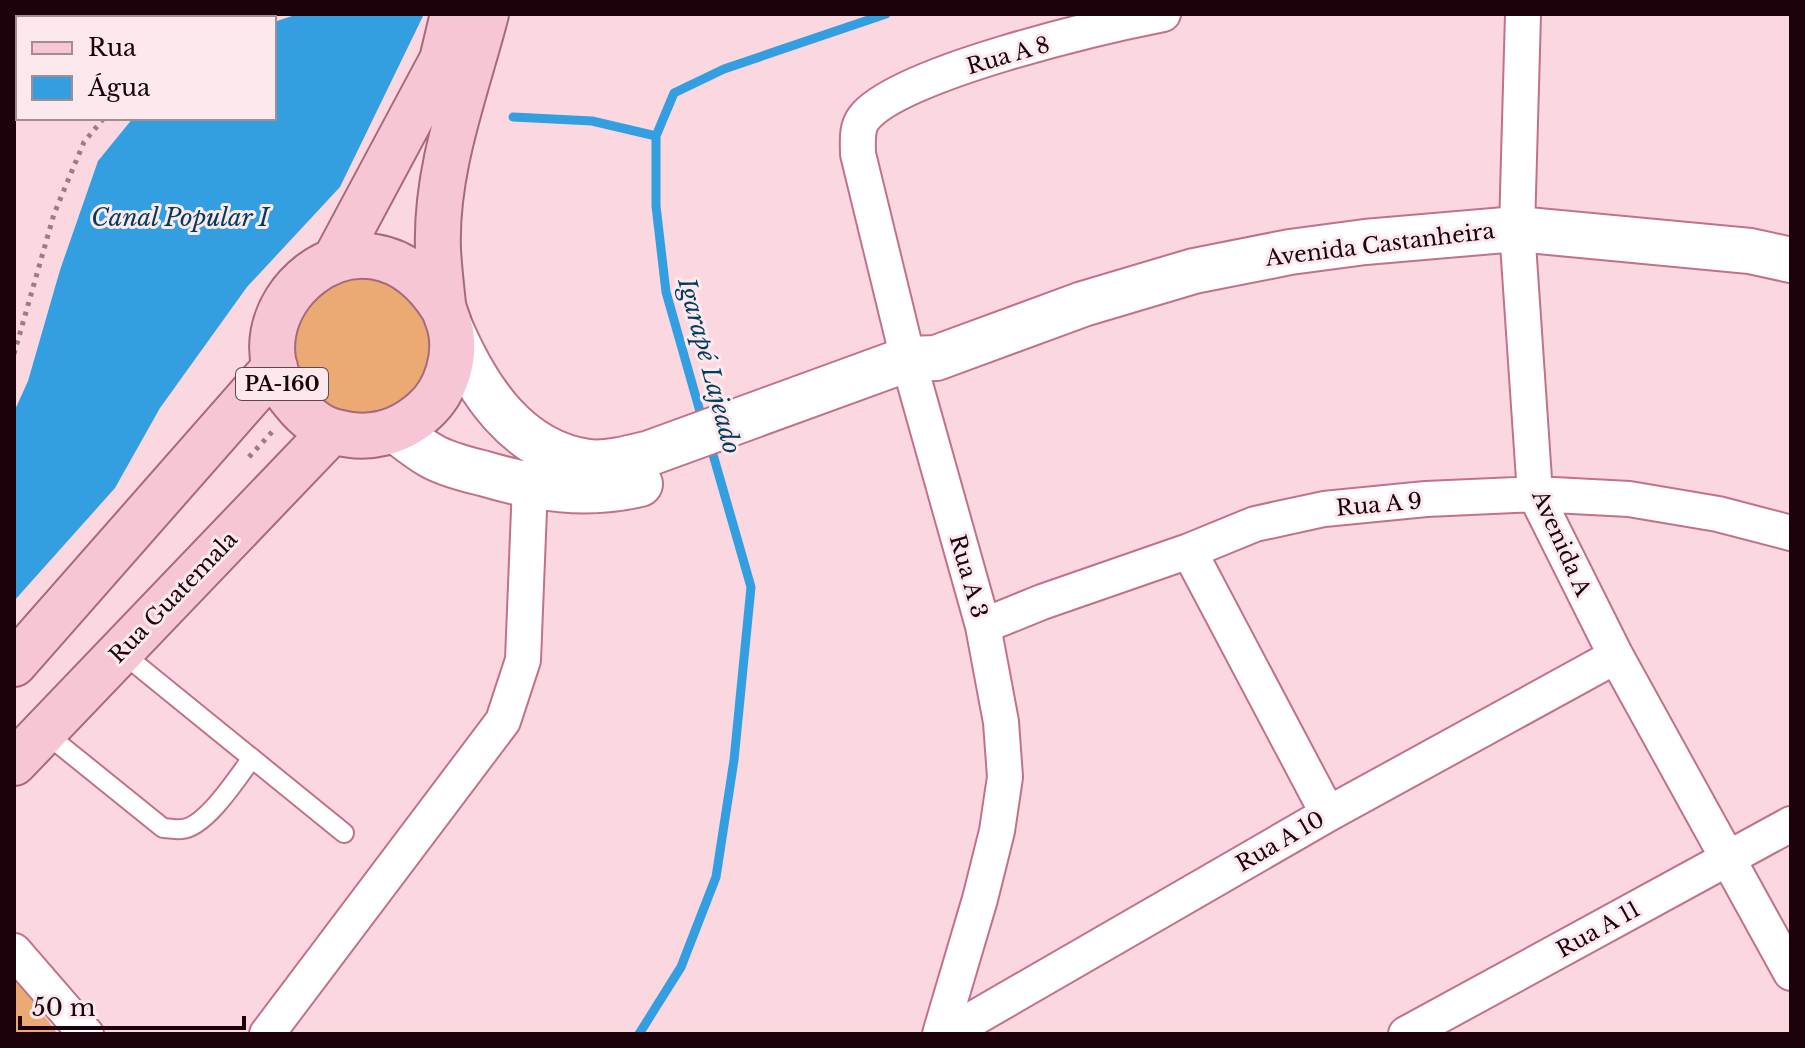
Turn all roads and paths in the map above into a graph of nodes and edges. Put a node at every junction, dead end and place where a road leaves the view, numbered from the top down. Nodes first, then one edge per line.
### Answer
1 (453, 14) edge
2 (486, 14) edge
3 (1163, 14) edge
4 (1523, 14) edge
5 (102, 120) edge
6 (862, 120) joint
7 (1517, 229) junction
8 (335, 260) junction
9 (1791, 260) edge
10 (447, 318) junction
11 (14, 354) edge
12 (919, 365) junction
13 (275, 367) junction
14 (395, 430) junction
15 (332, 431) junction
16 (703, 446) junction
17 (530, 485) junction
18 (1535, 494) junction
19 (1791, 533) edge
20 (1189, 551) junction
21 (983, 626) junction
22 (121, 652) junction
23 (1616, 656) junction
24 (14, 664) edge
25 (44, 732) junction
26 (252, 758) junction
27 (14, 763) edge
28 (1328, 814) junction
29 (1791, 824) edge
30 (344, 833) dead end
31 (1727, 859) junction
32 (14, 951) edge
33 (1791, 973) edge
34 (86, 1034) edge
35 (267, 1034) edge
36 (940, 1034) edge
37 (947, 1034) edge
38 (1406, 1034) edge

1 - 8 main road, PA-160
2 - 10 main road, PA-160
3 - 6 street, Rua A 8
4 - 7 street, Avenida A
5 - 11 path
6 - 12 street, Rua A 3
7 - 9 street, Avenida Castanheira
7 - 12 street, Avenida Castanheira
7 - 18 street, Avenida A
8 - 10 main road, PA-160
8 - 13 main road, PA-160
10 - 14 main road, PA-160
10 - 16 street, Avenida Castanheira
12 - 16 street, Avenida Castanheira
12 - 21 street, Rua A 3
13 - 15 main road, PA-160
13 - 24 main road, PA-160
14 - 15 main road, PA-160
14 - 17 street, Avenida Castanheira
15 - 22 main road, Rua Guatemala / PA-160
16 - 17 street, Avenida Castanheira
17 - 35 street
18 - 19 street, Rua A 9
18 - 20 street, Rua A 9
18 - 23 street, Avenida A
20 - 21 street, Rua A 9
20 - 28 street
21 - 36 street, Rua A 3
22 - 25 main road, Rua Guatemala / PA-160
22 - 26 lane
23 - 28 street, Rua A 10
23 - 31 street, Avenida A
25 - 26 lane
25 - 27 main road, Rua Guatemala / PA-160
26 - 30 lane
28 - 37 street, Rua A 10
29 - 31 street, Rua A 11
31 - 33 street, Avenida A
31 - 38 street, Rua A 11
32 - 34 street

